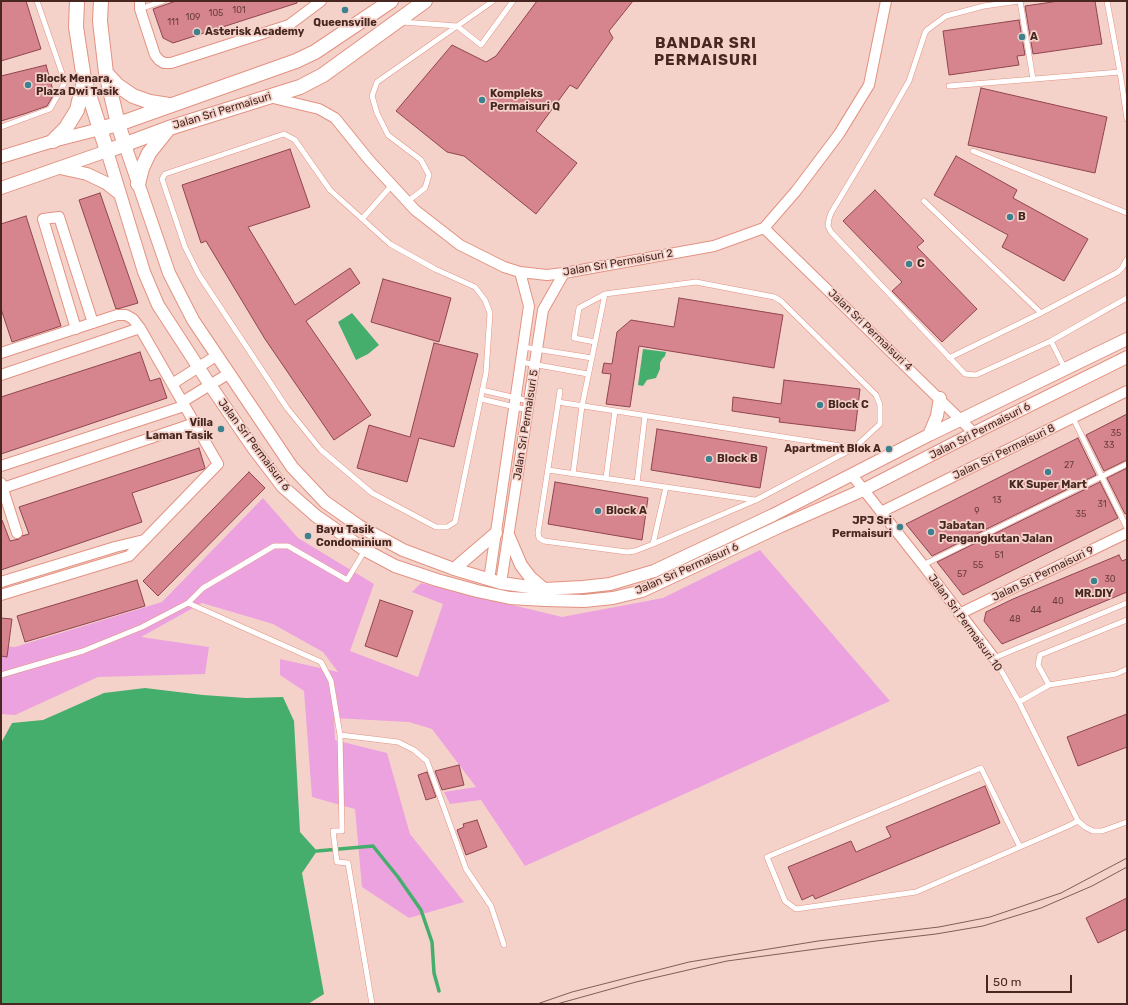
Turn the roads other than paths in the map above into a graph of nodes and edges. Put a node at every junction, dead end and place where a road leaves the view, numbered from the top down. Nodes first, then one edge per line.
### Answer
1 (37, 1) edge
2 (77, 1) edge
3 (101, 1) edge
4 (163, 1) edge
5 (321, 1) edge
6 (391, 1) edge
7 (425, 1) edge
8 (493, 1) edge
9 (513, 1) edge
10 (895, 1) edge
11 (1019, 1) edge
12 (1107, 1) edge
13 (885, 4) edge
14 (140, 5) edge
15 (396, 22) junction
16 (457, 26) junction
17 (1120, 72) junction
18 (106, 73) junction
19 (84, 79) junction
20 (1033, 79) junction
21 (949, 86) dead end
22 (268, 96) junction
23 (171, 105) junction
24 (1127, 119) edge
25 (118, 124) junction
26 (1, 127) edge
27 (169, 128) junction
28 (100, 129) junction
29 (53, 141) junction
30 (125, 144) junction
31 (107, 151) junction
32 (973, 151) dead end
33 (1, 157) edge
34 (58, 168) junction
35 (138, 184) junction
36 (392, 185) junction
37 (1, 188) edge
38 (120, 194) junction
39 (407, 202) junction
40 (924, 202) dead end
41 (1127, 213) edge
42 (362, 219) junction
43 (764, 228) junction
44 (1127, 259) edge
45 (520, 272) junction
46 (564, 273) junction
47 (605, 294) junction
48 (1127, 298) edge
49 (1041, 313) junction
50 (93, 323) junction
51 (140, 328) junction
52 (76, 329) junction
53 (1127, 339) edge
54 (1051, 341) junction
55 (595, 342) junction
56 (523, 347) junction
57 (537, 350) junction
58 (1, 353) edge
59 (216, 356) junction
60 (1127, 357) edge
61 (592, 358) junction
62 (949, 358) junction
63 (520, 362) junction
64 (535, 365) junction
65 (198, 368) junction
66 (1066, 369) junction
67 (228, 374) junction
68 (588, 374) junction
69 (1, 375) edge
70 (172, 384) junction
71 (210, 386) junction
72 (482, 390) junction
73 (560, 391) dead end
74 (1127, 391) edge
75 (940, 398) junction
76 (480, 399) junction
77 (558, 402) junction
78 (515, 403) junction
79 (183, 404) junction
80 (529, 406) junction
81 (582, 406) junction
82 (615, 411) junction
83 (645, 416) junction
84 (1074, 418) junction
85 (961, 420) junction
86 (194, 423) junction
87 (974, 433) junction
88 (929, 435) junction
89 (854, 448) junction
90 (1127, 464) edge
91 (1, 466) edge
92 (548, 470) junction
93 (573, 474) junction
94 (852, 475) junction
95 (1103, 476) junction
96 (606, 478) junction
97 (636, 483) junction
98 (2, 486) edge
99 (666, 487) junction
100 (863, 490) junction
101 (756, 500) junction
102 (881, 512) junction
103 (1127, 528) edge
104 (17, 533) dead end
105 (1127, 533) edge
106 (496, 534) junction
107 (508, 537) junction
108 (144, 540) junction
109 (653, 544) junction
110 (365, 550) junction
111 (923, 565) junction
112 (454, 569) junction
113 (1, 582) edge
114 (495, 583) junction
115 (544, 589) junction
116 (477, 591) junction
117 (1, 595) edge
118 (510, 598) junction
119 (1127, 603) edge
120 (188, 604) junction
121 (959, 614) junction
122 (1127, 620) edge
123 (994, 658) junction
124 (1127, 669) edge
125 (1, 675) edge
126 (1049, 684) junction
127 (1019, 702) junction
128 (340, 735) junction
129 (1078, 821) junction
130 (1127, 822) edge
131 (1020, 847) junction
132 (504, 945) dead end
133 (372, 1004) edge

1 - 26 lane
2 - 19 main road
3 - 18 main road
4 - 14 lane
5 - 14 street
6 - 23 main road, Jalan Sri Permaisuri
7 - 15 main road, Jalan Sri Permaisuri
8 - 16 lane
9 - 16 lane
10 - 13 street
11 - 20 lane
11 - 62 lane
12 - 17 lane
13 - 43 street, Jalan Sri Permaisuri 2
15 - 16 lane
15 - 22 main road, Jalan Sri Permaisuri
16 - 39 lane
17 - 20 lane
17 - 24 lane
18 - 23 main road
18 - 25 main road
19 - 28 main road
19 - 29 main road
20 - 21 lane
22 - 27 main road, Jalan Sri Permaisuri
22 - 36 street, Jalan Sri Permaisuri 2
23 - 25 main road, Jalan Sri Permaisuri
25 - 28 main road, Jalan Sri Permaisuri
25 - 30 main road
27 - 30 main road, Jalan Sri Permaisuri
27 - 35 main road
28 - 29 street, Jalan Sri Permaisuri
28 - 31 main road
29 - 33 street, Jalan Sri Permaisuri
30 - 31 main road, Jalan Sri Permaisuri
30 - 35 street, Jalan Sri Permaisuri 6
31 - 34 street, Jalan Sri Permaisuri
31 - 38 street, Jalan Sri Permaisuri 6
32 - 41 lane
34 - 37 street, Jalan Sri Permaisuri
34 - 38 street
35 - 59 street, Jalan Sri Permaisuri 6
36 - 39 street, Jalan Sri Permaisuri 2
36 - 42 lane
38 - 65 street, Jalan Sri Permaisuri 6
39 - 45 street, Jalan Sri Permaisuri 2
40 - 49 lane
42 - 72 lane
42 - 76 lane
43 - 46 street, Jalan Sri Permaisuri 2
43 - 75 street, Jalan Sri Permaisuri 4
44 - 49 lane
45 - 46 street, Jalan Sri Permaisuri 2
45 - 56 street, Jalan Sri Permaisuri 5
46 - 57 street, Jalan Sri Permaisuri 5
47 - 55 lane
47 - 55 lane
47 - 89 lane
48 - 54 lane
49 - 62 lane
50 - 51 street
50 - 52 street
50 - 52 street
51 - 69 street
51 - 70 street
52 - 58 street
53 - 66 street, Jalan Sri Permaisuri 6
54 - 62 lane
54 - 66 lane
55 - 61 lane
56 - 57 lane
56 - 63 street, Jalan Sri Permaisuri 5
57 - 61 lane
57 - 64 street, Jalan Sri Permaisuri 5
59 - 65 street
59 - 67 street, Jalan Sri Permaisuri 6
60 - 87 street, Jalan Sri Permaisuri 6
61 - 68 lane
63 - 64 lane
63 - 78 street, Jalan Sri Permaisuri 5
64 - 68 lane
64 - 80 street, Jalan Sri Permaisuri 5
65 - 70 street
65 - 71 street, Jalan Sri Permaisuri 6
66 - 85 street, Jalan Sri Permaisuri 6
67 - 71 street
67 - 112 street, Jalan Sri Permaisuri 6
68 - 81 lane
70 - 79 street
71 - 79 street
71 - 110 street, Jalan Sri Permaisuri 6
72 - 76 lane
72 - 78 lane
73 - 77 lane
74 - 84 street, Jalan Sri Permaisuri 8
75 - 85 street, Jalan Sri Permaisuri 4
75 - 88 street
76 - 78 lane
77 - 81 lane
77 - 92 lane
78 - 80 lane
78 - 80 lane
78 - 106 street, Jalan Sri Permaisuri 5
79 - 86 street
79 - 91 street
80 - 107 street, Jalan Sri Permaisuri 5
81 - 82 lane
81 - 93 lane
82 - 83 lane
82 - 96 lane
83 - 89 lane
83 - 97 lane
84 - 95 lane
84 - 102 street, Jalan Sri Permaisuri 8
85 - 87 street, Jalan Sri Permaisuri 4
85 - 88 street, Jalan Sri Permaisuri 6
86 - 98 street
86 - 108 street
87 - 100 street, Jalan Sri Permaisuri 6
88 - 94 street, Jalan Sri Permaisuri 6
89 - 101 lane
90 - 95 lane
92 - 93 lane
92 - 109 lane
93 - 96 lane
94 - 100 street, Jalan Sri Permaisuri 10
94 - 115 street, Jalan Sri Permaisuri 6
95 - 103 lane
95 - 111 lane
96 - 97 lane
97 - 99 lane
98 - 104 street
99 - 101 lane
99 - 109 lane
100 - 102 street, Jalan Sri Permaisuri 10
100 - 118 street, Jalan Sri Permaisuri 6
101 - 109 lane
102 - 111 street, Jalan Sri Permaisuri 10
105 - 121 street, Jalan Sri Permaisuri 9
106 - 112 street
106 - 114 street, Jalan Sri Permaisuri 5
107 - 114 street, Jalan Sri Permaisuri 5
107 - 115 street
108 - 113 street
108 - 117 street
110 - 116 street, Jalan Sri Permaisuri 6
110 - 120 lane
111 - 121 street, Jalan Sri Permaisuri 10
112 - 114 street, Jalan Sri Permaisuri 6
114 - 115 street, Jalan Sri Permaisuri 6
114 - 116 street
114 - 118 street
116 - 118 street, Jalan Sri Permaisuri 6
119 - 123 lane
120 - 125 lane
120 - 128 lane
121 - 123 street, Jalan Sri Permaisuri 10
122 - 126 lane
123 - 127 lane, Jalan Sri Permaisuri 10
124 - 126 lane
126 - 127 lane
127 - 129 lane, Jalan Sri Permaisuri 10
128 - 132 lane
128 - 133 lane
129 - 130 lane
129 - 131 lane
131 - 131 lane

